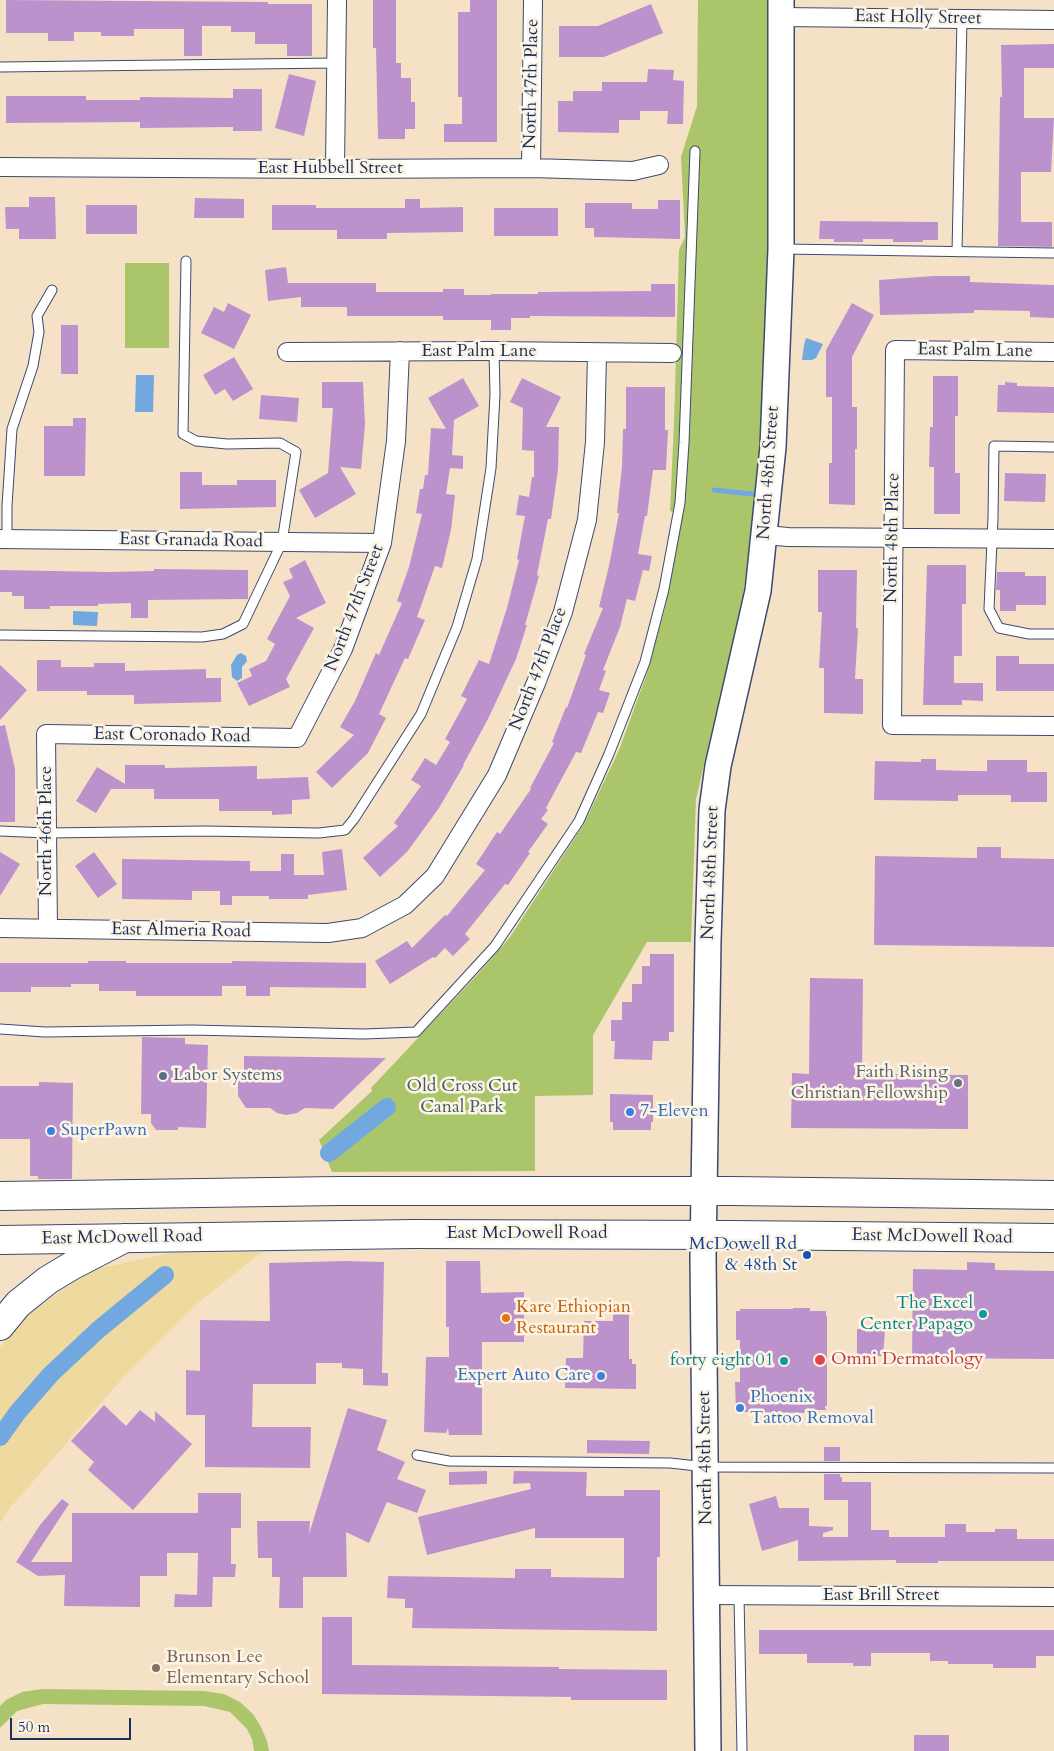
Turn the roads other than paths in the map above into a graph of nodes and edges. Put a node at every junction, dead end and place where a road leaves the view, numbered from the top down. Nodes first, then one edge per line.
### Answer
1 (337, 0) edge
2 (532, 0) edge
3 (781, 9) edge
4 (962, 19) junction
5 (1054, 20) edge
6 (336, 63) junction
7 (0, 68) edge
8 (695, 151) dead end
9 (660, 165) dead end
10 (0, 167) edge
11 (531, 168) junction
12 (335, 169) junction
13 (781, 249) junction
14 (957, 252) junction
15 (1054, 253) edge
16 (186, 261) dead end
17 (52, 290) dead end
18 (895, 350) joint
19 (400, 351) junction
20 (494, 351) junction
21 (287, 352) dead end
22 (1054, 352) edge
23 (672, 353) dead end
24 (597, 354) junction
25 (1054, 447) edge
26 (765, 534) junction
27 (893, 538) junction
28 (992, 538) junction
29 (4, 539) edge
30 (1054, 539) edge
31 (282, 542) junction
32 (382, 543) junction
33 (1054, 634) edge
34 (0, 635) edge
35 (1054, 726) edge
36 (46, 734) joint
37 (297, 738) joint
38 (0, 831) edge
39 (47, 833) junction
40 (0, 928) edge
41 (48, 928) junction
42 (362, 928) joint
43 (0, 1030) edge
44 (414, 1191) junction
45 (704, 1191) junction
46 (1024, 1195) junction
47 (1054, 1195) edge
48 (2, 1196) edge
49 (0, 1232) edge
50 (414, 1234) junction
51 (704, 1235) junction
52 (126, 1238) junction
53 (1023, 1238) junction
54 (1054, 1238) edge
55 (0, 1240) edge
56 (0, 1326) edge
57 (417, 1455) dead end
58 (706, 1466) junction
59 (1054, 1468) edge
60 (708, 1595) junction
61 (739, 1596) junction
62 (1054, 1598) edge
63 (708, 1751) edge
64 (742, 1751) edge

1 - 6 street
2 - 11 street, North 47th Place
3 - 4 street, East Holly Street
3 - 13 street, North 48th Street
4 - 5 street, East Holly Street
4 - 14 lane
6 - 7 lane
6 - 12 street
8 - 43 lane
9 - 11 street, East Hubbell Street
10 - 12 street, East Hubbell Street
11 - 12 street, East Hubbell Street
13 - 14 lane
13 - 26 street, North 48th Street
14 - 15 lane
16 - 31 lane
17 - 29 lane
18 - 22 street, East Palm Lane
18 - 27 street, North 48th Place
19 - 20 street, East Palm Lane
19 - 21 street, East Palm Lane
19 - 32 street, North 47th Street
20 - 24 street, East Palm Lane
20 - 39 lane
23 - 24 street, East Palm Lane
24 - 42 street, North 47th Place
25 - 28 lane
26 - 27 street
26 - 45 street, North 48th Street
27 - 28 street
27 - 35 street, North 48th Place
28 - 30 street
28 - 33 lane
29 - 31 street, East Granada Road
31 - 32 street, East Granada Road
31 - 34 lane
32 - 37 street, North 47th Street
36 - 37 street, East Coronado Road
36 - 39 street, North 46th Place
38 - 39 lane
39 - 41 street, North 46th Place
40 - 41 street, East Almeria Road
41 - 42 street, East Almeria Road
44 - 45 main road
44 - 48 main road
44 - 50 main road
45 - 46 main road
45 - 51 street, North 48th Street
46 - 47 main road
46 - 53 main road
48 - 49 main road
50 - 51 main road, East McDowell Road
50 - 52 main road, East McDowell Road
51 - 53 main road, East McDowell Road
51 - 58 street, North 48th Street
52 - 55 main road, East McDowell Road
52 - 56 main road
53 - 54 main road, East McDowell Road
57 - 58 lane
58 - 59 lane
58 - 60 street, North 48th Street
60 - 61 street, East Brill Street
60 - 63 street, North 48th Street
61 - 62 street, East Brill Street
61 - 64 lane

